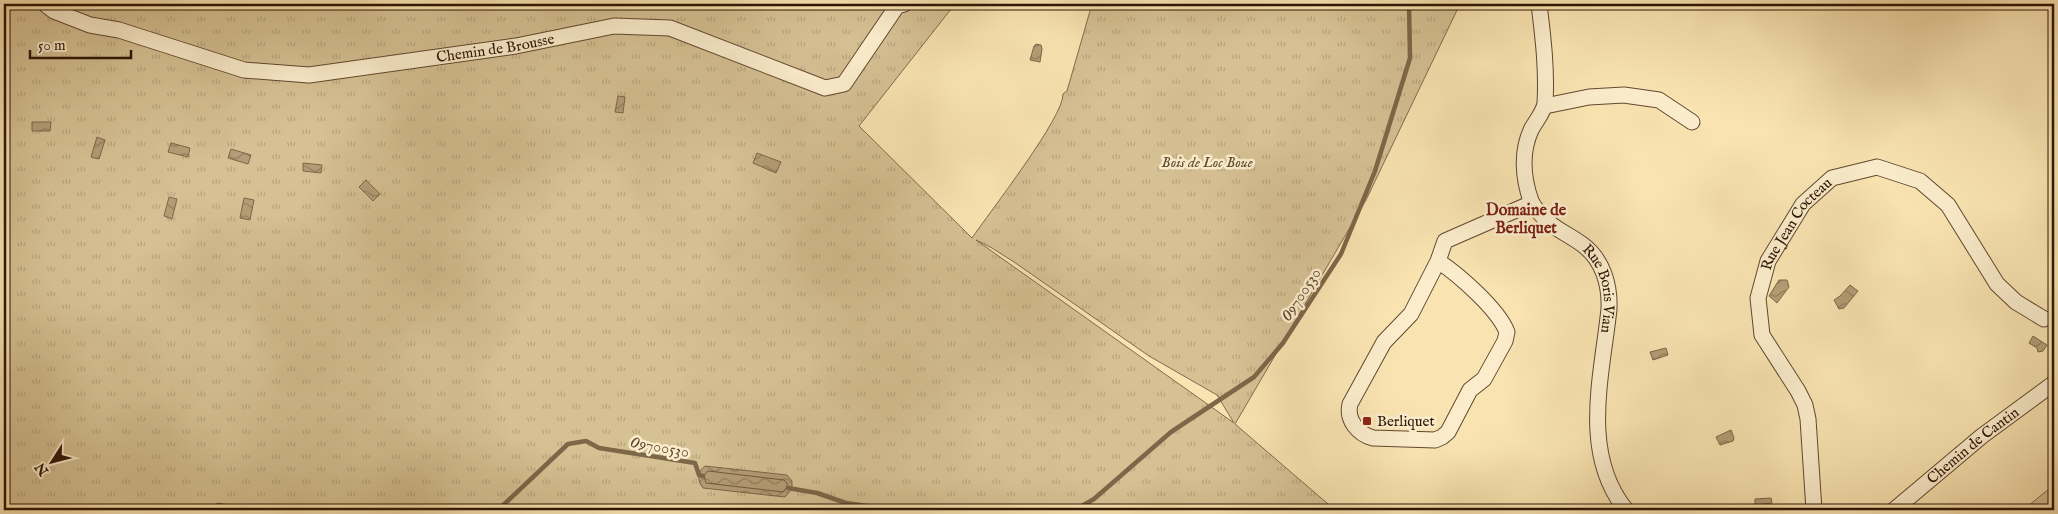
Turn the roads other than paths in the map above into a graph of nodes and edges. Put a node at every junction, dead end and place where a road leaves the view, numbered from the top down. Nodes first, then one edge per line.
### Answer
1 (44, 4) edge
2 (904, 4) edge
3 (1539, 4) edge
4 (1544, 106) junction
5 (1692, 122) dead end
6 (1532, 203) junction
7 (1438, 261) junction
8 (2044, 319) dead end
9 (2054, 383) edge
10 (1626, 510) edge
11 (1814, 510) edge
12 (1894, 510) edge

1 - 2 street, Chemin de Brousse
3 - 4 street, Rue Boris Vian
4 - 5 street
4 - 6 street, Rue Boris Vian
6 - 7 street
6 - 10 street, Rue Boris Vian
7 - 7 street
8 - 11 street, Rue Jean Cocteau
9 - 12 street, Chemin de Cantin

